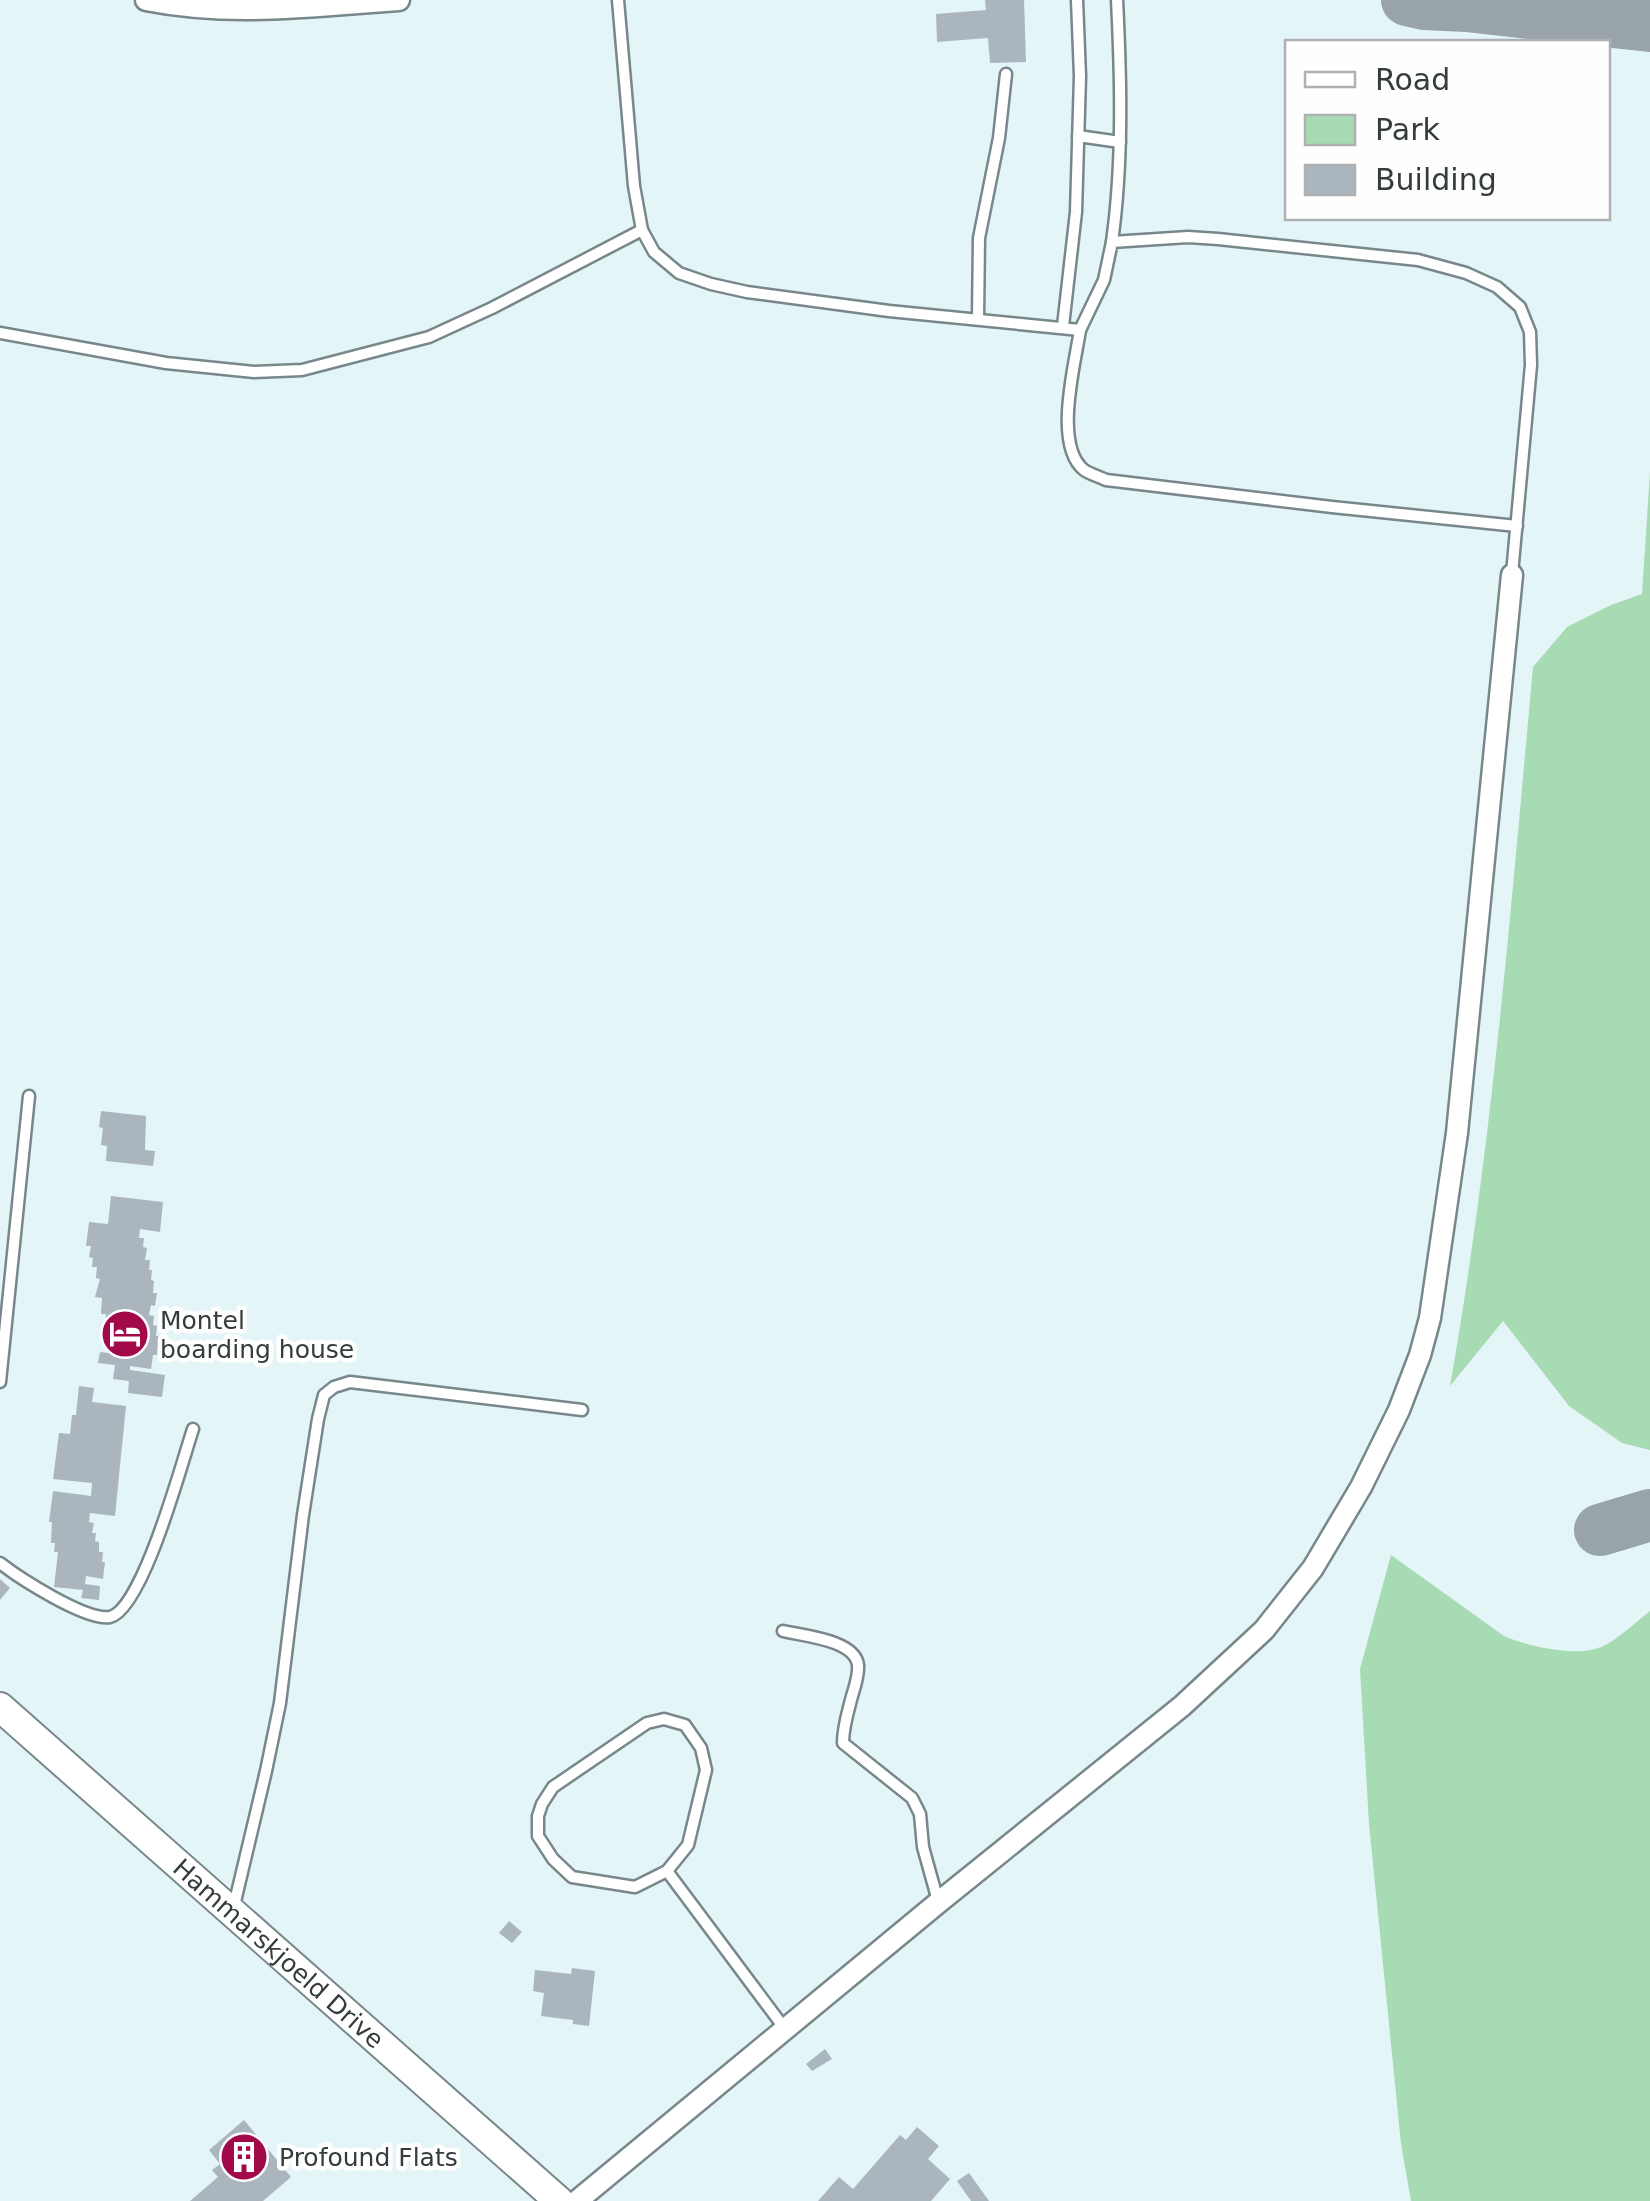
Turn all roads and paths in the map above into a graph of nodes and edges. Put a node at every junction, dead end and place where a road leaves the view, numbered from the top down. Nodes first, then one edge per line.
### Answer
1 (146, 0) edge
2 (399, 0) edge
3 (618, 0) edge
4 (1076, 0) edge
5 (1116, 0) edge
6 (1006, 74) dead end
7 (1078, 136) junction
8 (1120, 142) junction
9 (642, 230) junction
10 (1112, 242) junction
11 (978, 319) junction
12 (1063, 326) junction
13 (1080, 330) junction
14 (0, 333) edge
15 (1517, 526) junction
16 (1512, 575) joint
17 (28, 1096) dead end
18 (0, 1382) edge
19 (582, 1410) dead end
20 (192, 1429) dead end
21 (0, 1563) edge
22 (783, 1632) dead end
23 (0, 1707) edge
24 (667, 1871) junction
25 (939, 1902) junction
26 (232, 1911) junction
27 (785, 2029) junction
28 (559, 2201) edge
29 (576, 2201) edge

1 - 2 street
3 - 9 lane
4 - 7 lane
5 - 8 lane
6 - 11 lane
7 - 8 lane
7 - 12 lane
8 - 10 lane
9 - 11 lane
9 - 14 lane
10 - 13 lane
10 - 15 lane
11 - 12 lane
12 - 13 lane
13 - 15 lane
15 - 16 lane
16 - 25 street
17 - 18 lane
19 - 26 lane
20 - 21 lane
22 - 25 lane
23 - 26 main road, Hammarskjoeld Drive
24 - 24 lane
24 - 27 lane
25 - 27 street
26 - 28 main road, Hammarskjoeld Drive
27 - 29 street

